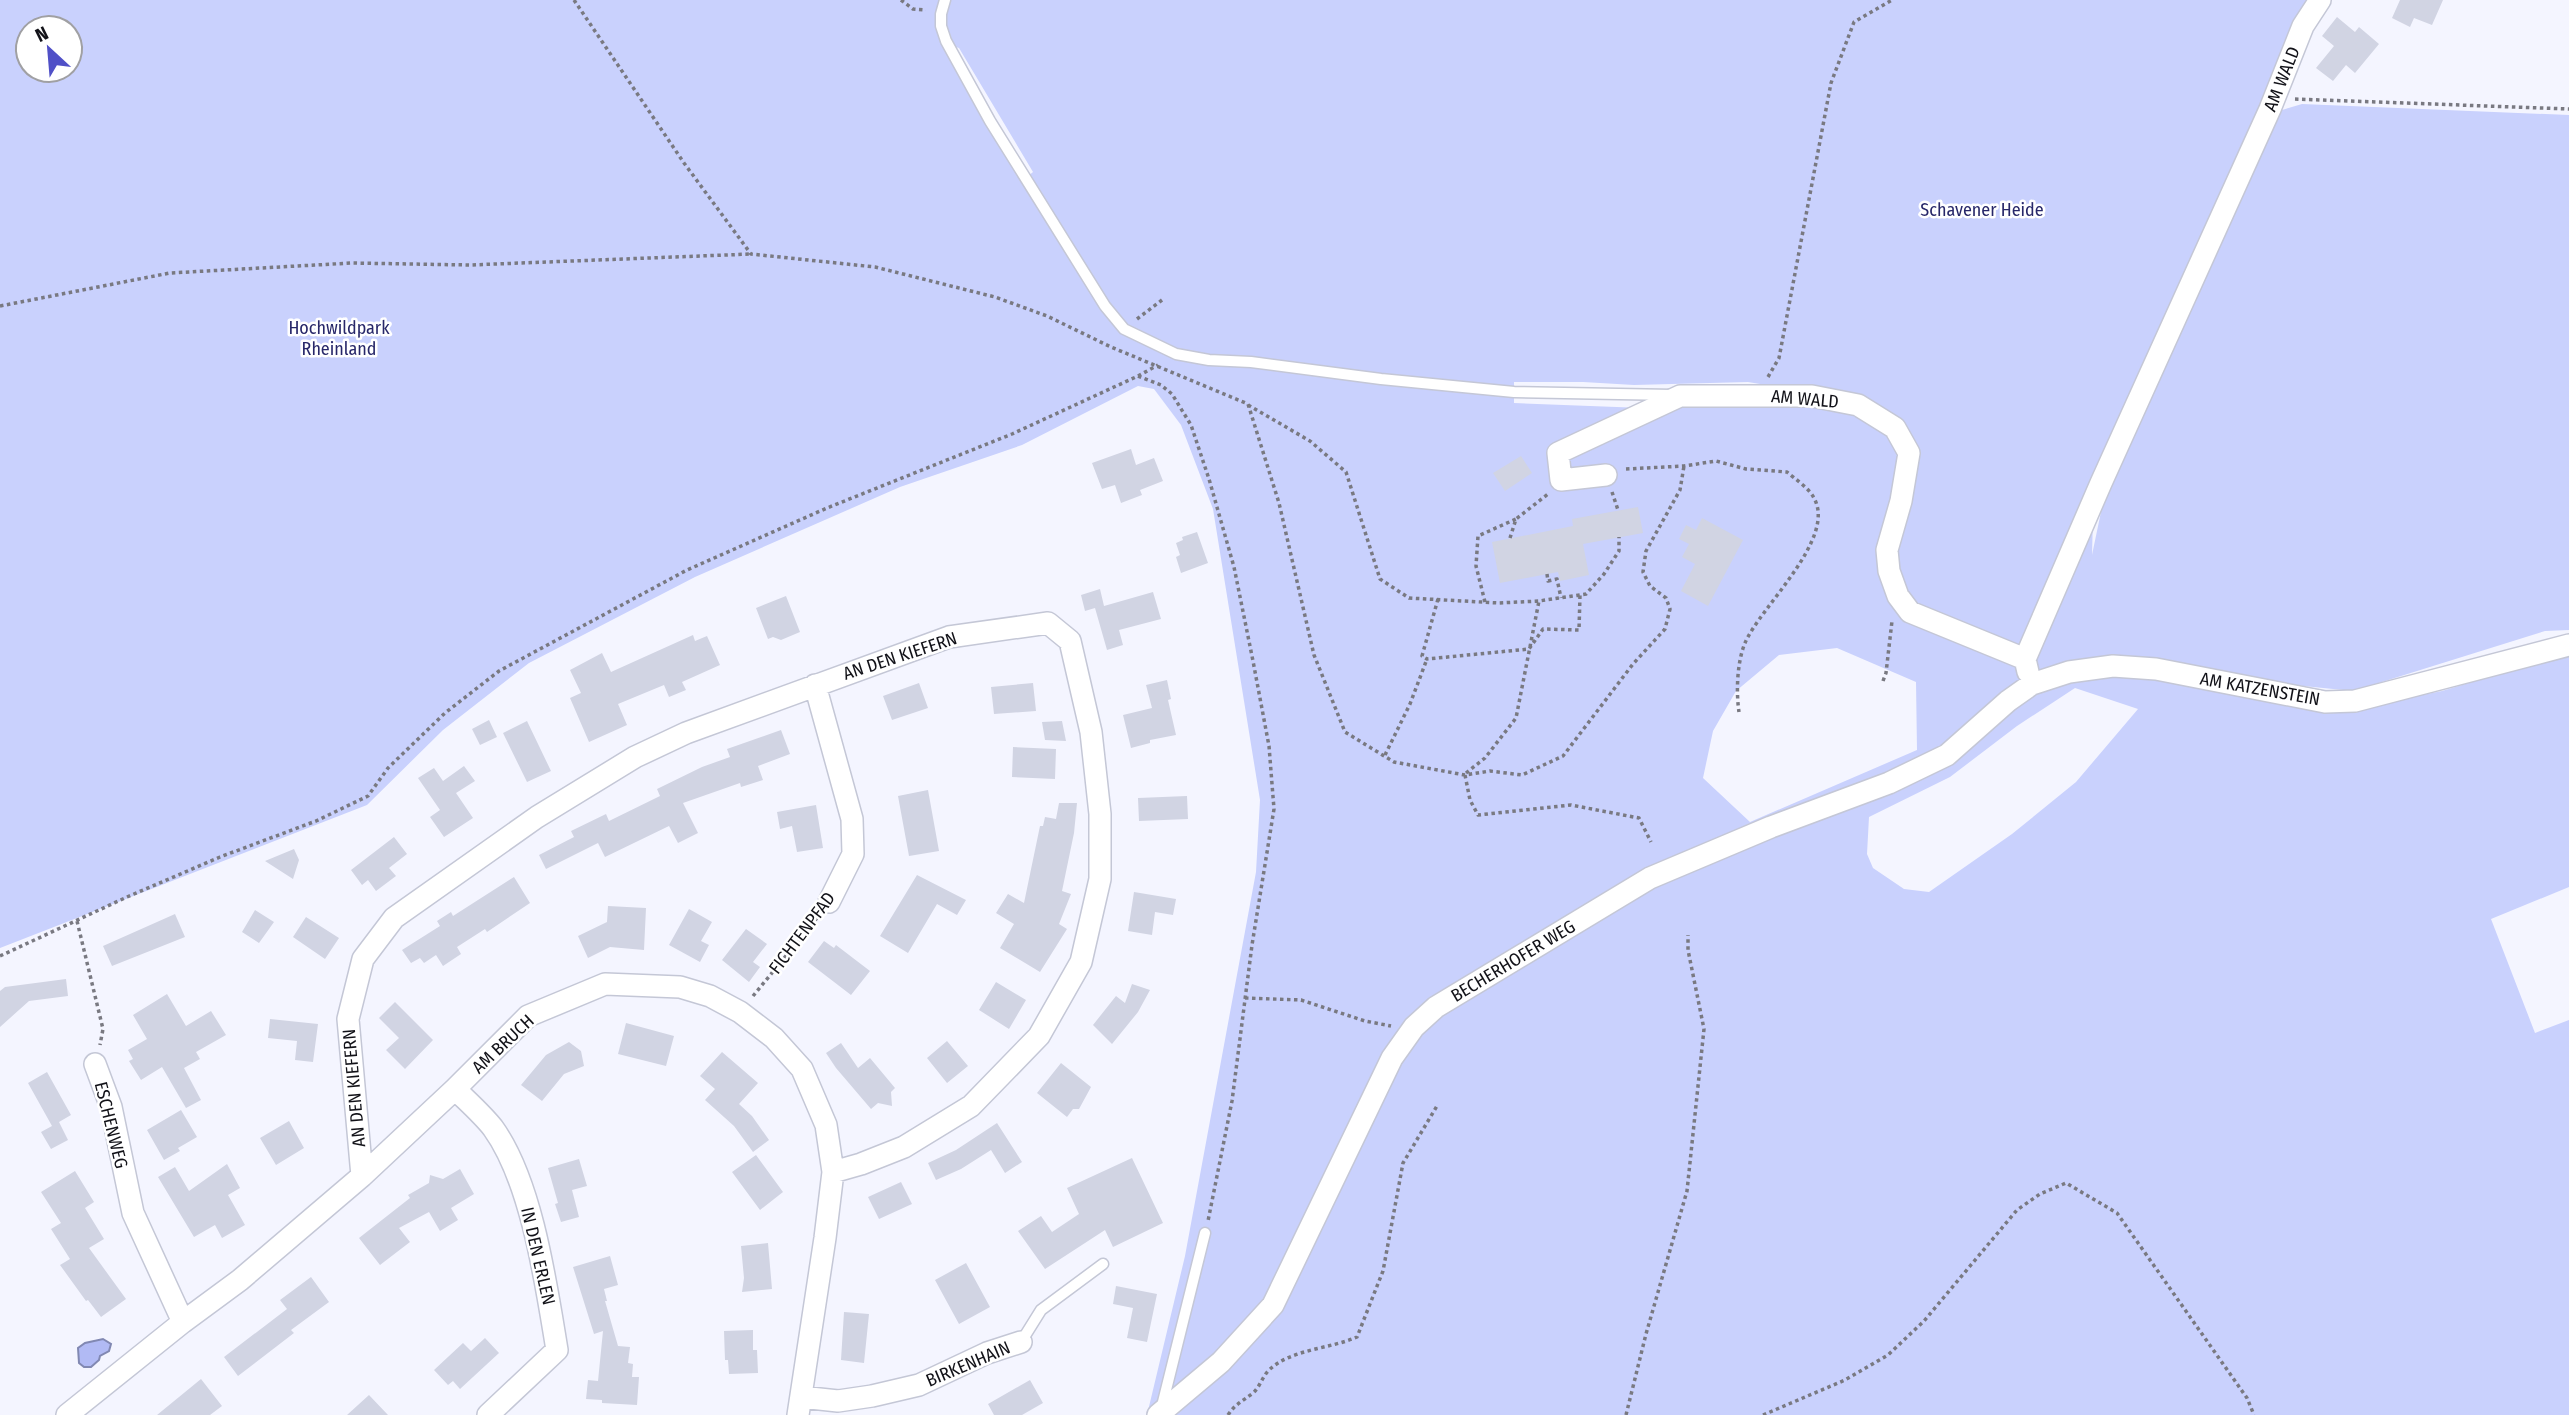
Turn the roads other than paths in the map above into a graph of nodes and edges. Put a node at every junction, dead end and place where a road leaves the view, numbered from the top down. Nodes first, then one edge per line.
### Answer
1 (2320, 0) edge
2 (940, 3) edge
3 (1680, 396) junction
4 (1606, 475) road end
5 (2569, 645) edge
6 (2025, 659) junction
7 (2032, 684) junction
8 (815, 685) junction
9 (829, 902) road end
10 (95, 1064) road end
11 (455, 1089) junction
12 (833, 1172) junction
13 (362, 1176) junction
14 (1205, 1233) dead end
15 (1103, 1264) dead end
16 (183, 1322) junction
17 (1021, 1342) joint
18 (800, 1406) edge
19 (91, 1408) edge
20 (1159, 1414) edge
21 (66, 1415) edge
22 (488, 1415) edge

1 - 6 street, AM WALD
2 - 3 lane
3 - 4 street, AM WALD
3 - 6 street, AM WALD
5 - 7 street, AM KATZENSTEIN
6 - 7 street
7 - 20 street, BECHERHOFER WEG
8 - 9 street, FICHTENPFAD
8 - 12 street, AN DEN KIEFERN
8 - 13 street, AN DEN KIEFERN
10 - 16 street, ESCHENWEG
11 - 12 street, AM BRUCH
11 - 13 street, AM BRUCH
11 - 22 street, IN DEN ERLEN
12 - 18 street, AM BRUCH
13 - 16 street, AM BRUCH
14 - 20 lane
15 - 17 lane, BIRKENHAIN
16 - 19 street, AM BRUCH
17 - 18 street, BIRKENHAIN
19 - 21 street, AM BRUCH

